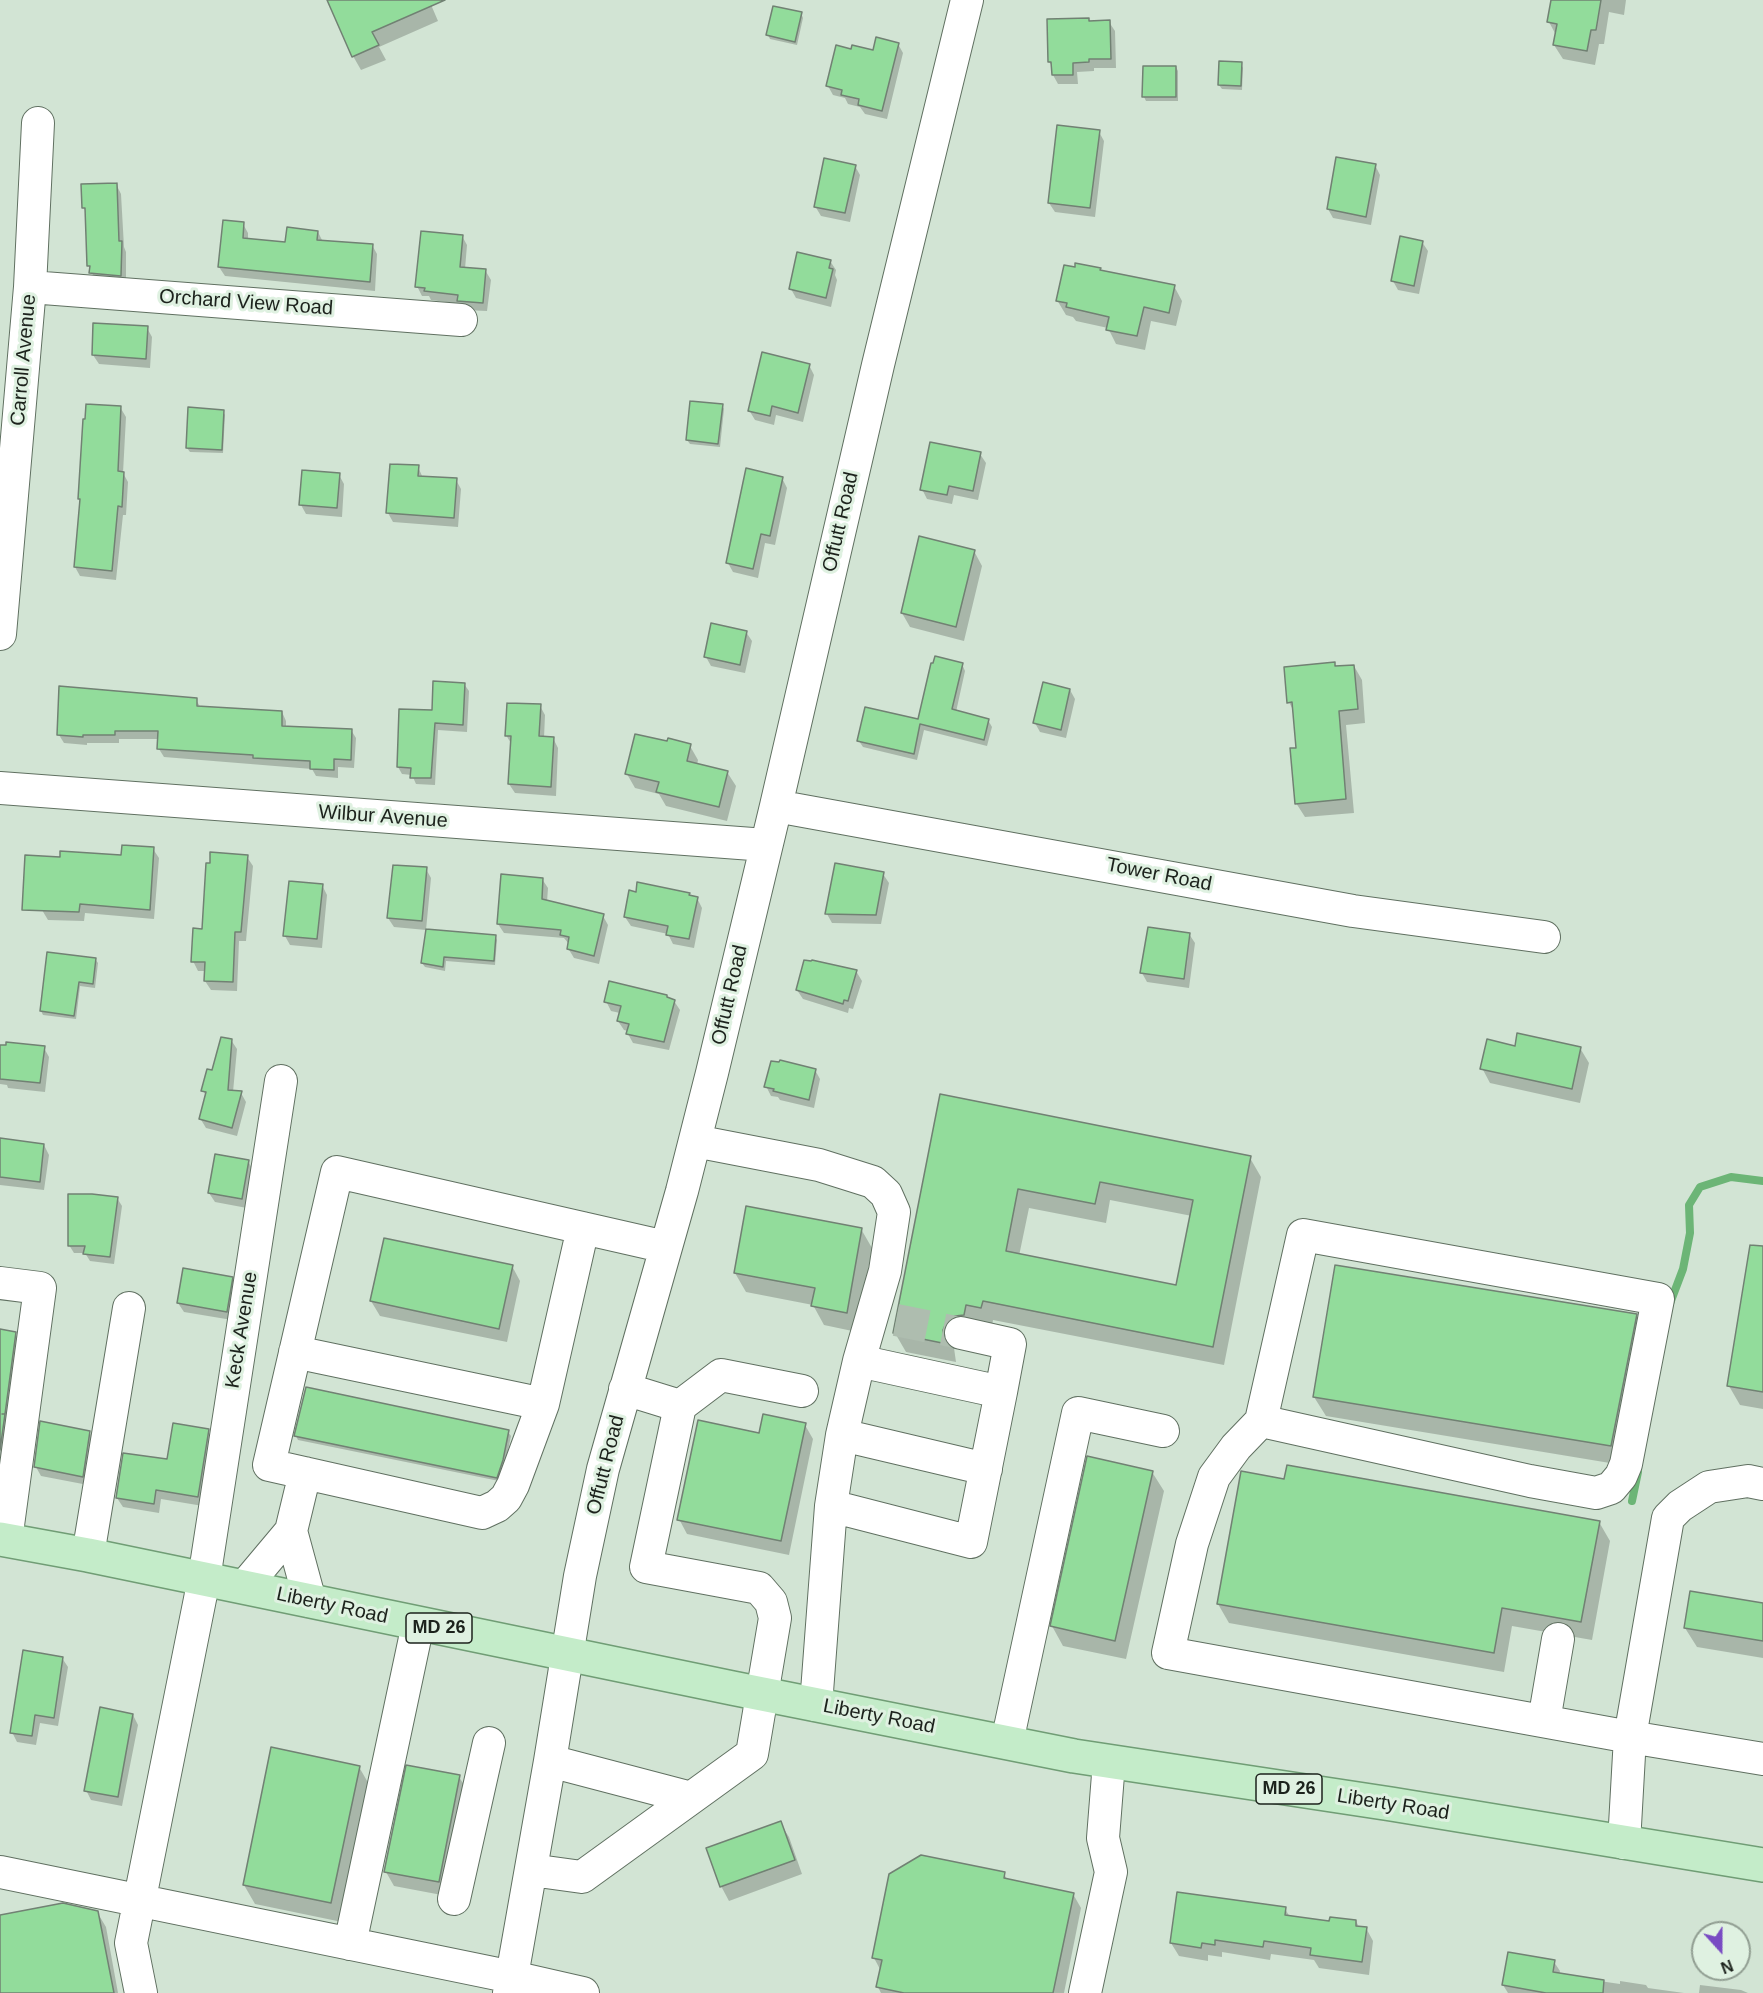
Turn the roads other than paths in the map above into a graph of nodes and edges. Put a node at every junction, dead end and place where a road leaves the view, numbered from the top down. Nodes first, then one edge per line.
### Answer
1 (967, 0) edge
2 (38, 123) dead end
3 (30, 287) junction
4 (462, 320) dead end
5 (0, 634) edge
6 (0, 788) edge
7 (776, 806) junction
8 (766, 845) junction
9 (1544, 937) dead end
10 (281, 1081) dead end
11 (695, 1141) junction
12 (582, 1228) junction
13 (666, 1247) junction
14 (0, 1283) edge
15 (129, 1308) dead end
16 (961, 1333) tunnel mouth
17 (295, 1352) junction
18 (859, 1361) junction
19 (625, 1389) junction
20 (802, 1391) dead end
21 (1001, 1392) junction
22 (543, 1404) junction
23 (680, 1406) junction
24 (1261, 1421) junction
25 (1163, 1431) dead end
26 (842, 1435) junction
27 (986, 1468) junction
28 (305, 1473) junction
29 (1763, 1484) edge
30 (831, 1506) junction
31 (291, 1531) junction
32 (3, 1540) edge
33 (88, 1555) junction
34 (204, 1579) junction
35 (244, 1587) junction
36 (310, 1601) junction
37 (418, 1623) junction
38 (1558, 1639) dead end
39 (568, 1654) junction
40 (762, 1694) junction
41 (816, 1705) junction
42 (1544, 1721) junction
43 (1630, 1737) junction
44 (1007, 1742) junction
45 (489, 1743) dead end
46 (1763, 1760) edge
47 (550, 1761) junction
48 (1109, 1762) junction
49 (691, 1798) junction
50 (1624, 1843) junction
51 (1763, 1865) edge
52 (531, 1870) junction
53 (0, 1872) edge
54 (454, 1899) dead end
55 (139, 1901) junction
56 (350, 1944) junction
57 (511, 1985) edge
58 (141, 1993) edge
59 (583, 1993) edge
60 (1085, 1993) edge

1 - 7 street, Offutt Road
2 - 3 street, Carroll Avenue
3 - 4 street, Orchard View Road
3 - 5 street, Carroll Avenue
6 - 8 street, Wilbur Avenue
7 - 8 street, Offutt Road
7 - 9 street, Tower Road
8 - 11 street, Offutt Road
10 - 34 street, Keck Avenue
11 - 13 street, Offutt Road
11 - 18 street
12 - 13 street
12 - 17 street
12 - 22 street
13 - 19 street, Offutt Road
14 - 32 street
15 - 33 street
16 - 21 street
17 - 22 street
17 - 28 street
18 - 21 street
18 - 26 street
19 - 23 street
19 - 39 street, Offutt Road
20 - 23 street
21 - 27 street
22 - 28 street
23 - 40 street
24 - 24 street
24 - 42 street
25 - 44 street
26 - 27 street
26 - 30 street
27 - 30 street
28 - 31 street
29 - 43 street
30 - 41 street
31 - 35 street
31 - 36 street
32 - 33 main road, Liberty Road / MD 26
33 - 34 main road, Liberty Road / MD 26
34 - 35 main road, Liberty Road / MD 26
34 - 55 street, Keck Avenue
35 - 36 main road, Liberty Road / MD 26
36 - 37 main road, Liberty Road / MD 26
37 - 39 main road, Liberty Road / MD 26
37 - 56 street
38 - 42 street
39 - 40 main road, Liberty Road / MD 26
39 - 47 street, Offutt Road
40 - 41 main road, Liberty Road / MD 26
40 - 49 street
41 - 44 main road, Liberty Road / MD 26
42 - 43 street
43 - 46 street
43 - 50 street
44 - 48 main road, Liberty Road / MD 26
45 - 54 street
47 - 49 street
47 - 52 street, Offutt Road
48 - 50 main road, Liberty Road / MD 26
48 - 60 street
49 - 52 street
50 - 51 main road, Liberty Road / MD 26
52 - 57 street, Offutt Road
53 - 55 street
55 - 56 street
55 - 58 street, Keck Avenue
56 - 57 street
57 - 59 street

